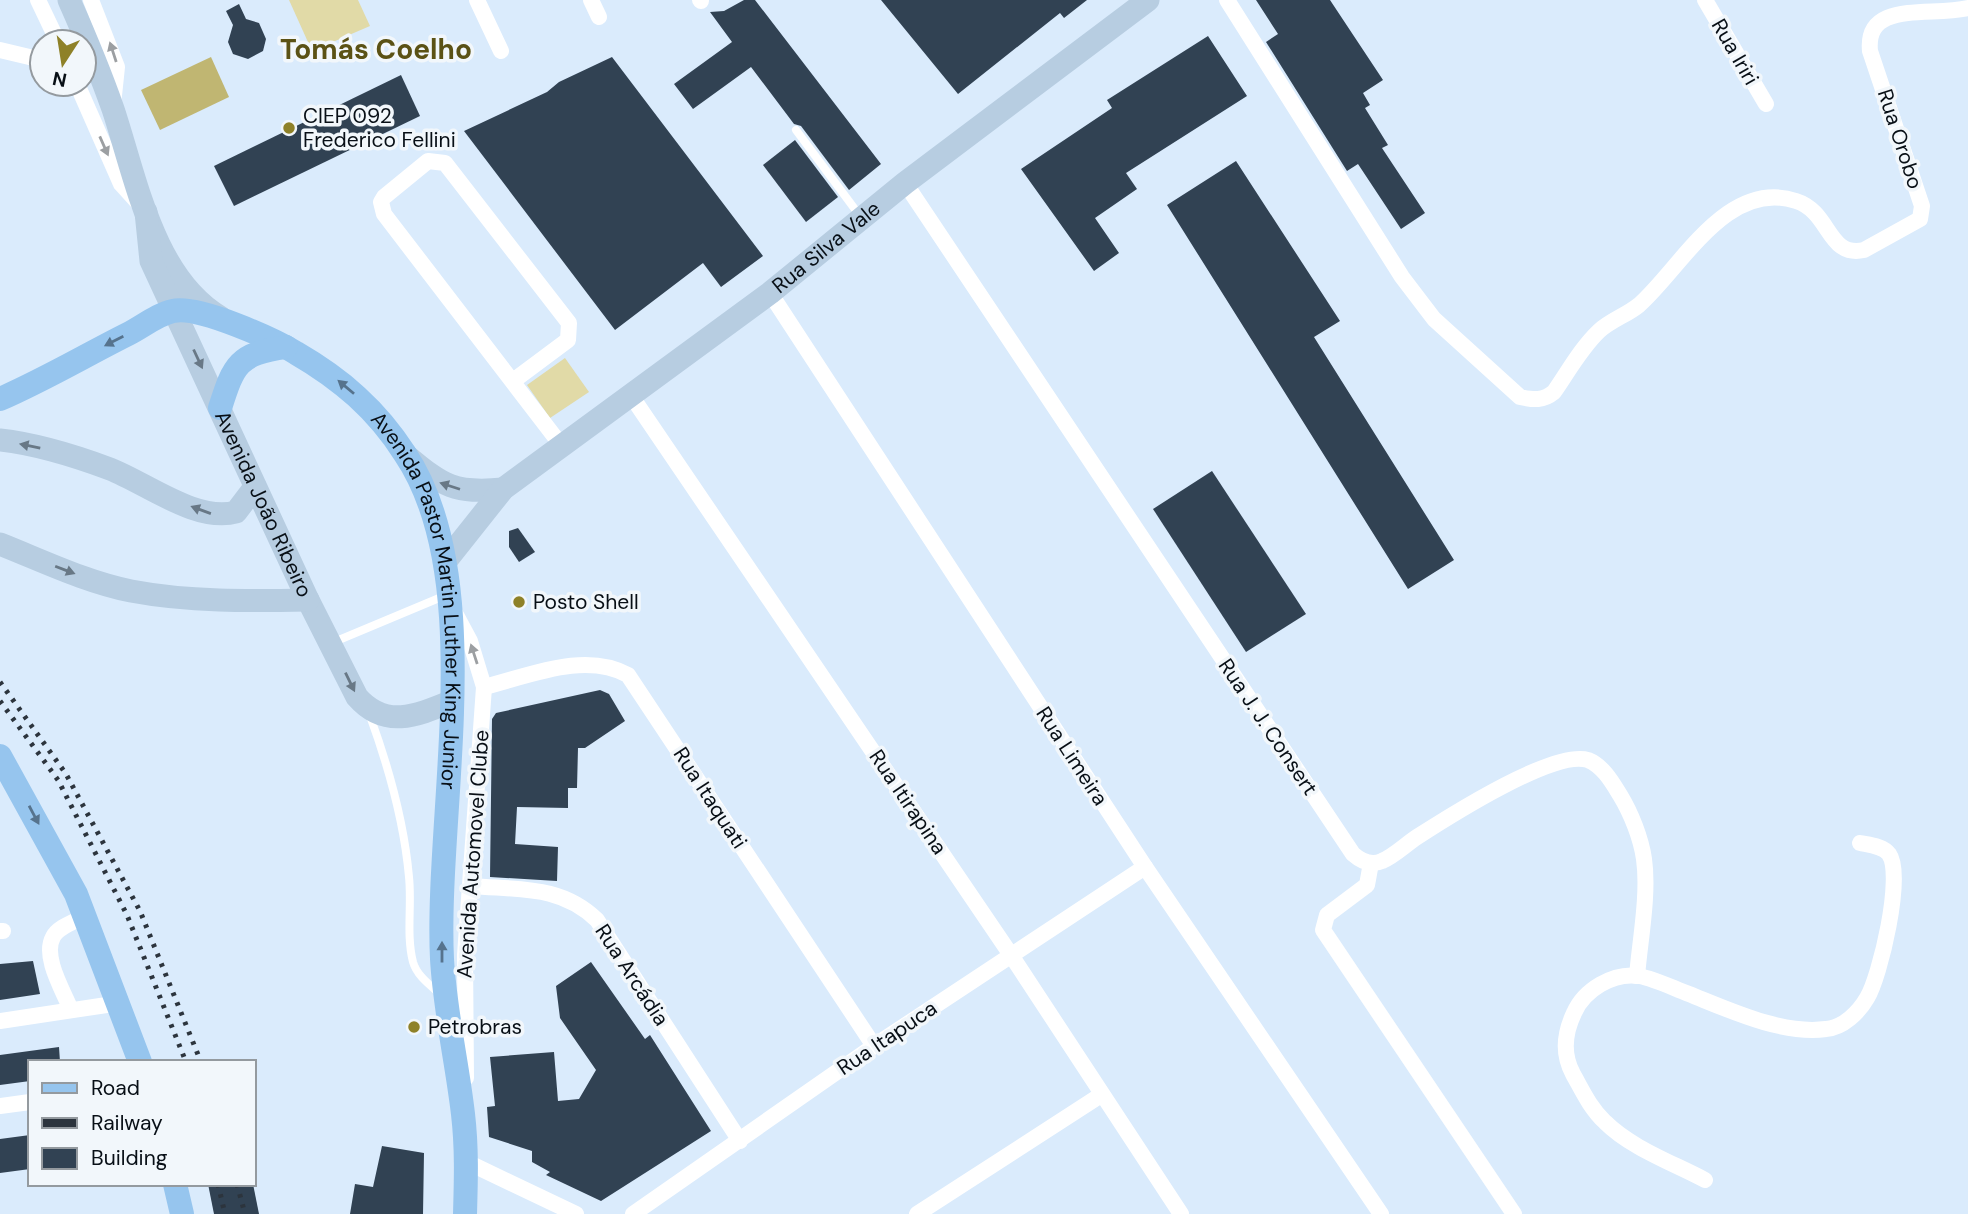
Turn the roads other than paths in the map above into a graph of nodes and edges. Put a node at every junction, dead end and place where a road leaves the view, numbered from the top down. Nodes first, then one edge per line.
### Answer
1 (38, 0) edge
2 (69, 0) edge
3 (91, 0) edge
4 (477, 0) edge
5 (591, 0) edge
6 (1148, 0) edge
7 (1227, 0) edge
8 (1705, 0) edge
9 (1968, 8) edge
10 (599, 17) dead end
11 (51, 28) edge
12 (0, 50) edge
13 (501, 51) dead end
14 (28, 57) edge
15 (83, 98) edge
16 (1766, 104) dead end
17 (113, 107) junction
18 (796, 130) dead end
19 (905, 183) junction
20 (146, 212) junction
21 (861, 219) junction
22 (770, 292) junction
23 (175, 310) junction
24 (225, 320) junction
25 (286, 347) junction
26 (513, 381) junction
27 (630, 394) junction
28 (0, 398) edge
29 (220, 408) junction
30 (0, 440) edge
31 (561, 445) junction
32 (407, 456) junction
33 (256, 487) junction
34 (503, 489) junction
35 (1, 544) edge
36 (445, 562) junction
37 (450, 598) junction
38 (308, 600) junction
39 (331, 643) junction
40 (484, 687) junction
41 (450, 702) junction
42 (368, 709) junction
43 (0, 756) edge
44 (1860, 843) dead end
45 (1371, 863) junction
46 (1145, 867) junction
47 (472, 886) junction
48 (85, 916) junction
49 (1011, 955) junction
50 (1637, 976) junction
51 (445, 999) junction
52 (120, 1003) junction
53 (71, 1010) junction
54 (0, 1021) edge
55 (874, 1046) junction
56 (139, 1060) edge
57 (1101, 1095) junction
58 (28, 1102) edge
59 (0, 1106) edge
60 (463, 1112) junction
61 (740, 1142) junction
62 (467, 1162) junction
63 (1705, 1180) dead end
64 (175, 1186) edge
65 (182, 1214) edge
66 (465, 1214) edge
67 (576, 1214) edge
68 (633, 1214) edge
69 (917, 1214) edge
70 (1181, 1214) edge
71 (1381, 1214) edge
72 (1514, 1214) edge

1 - 11 street
2 - 17 main road, Avenida João Ribeiro
17 -> 3 street
4 - 13 street
5 - 10 street
6 - 19 main road, Rua Silva Vale
7 - 9 street, Rua Orobo
8 - 16 street, Rua Iriri
12 - 14 street
15 -> 20 street, Avenida João Ribeiro
17 - 20 main road, Avenida João Ribeiro
18 - 21 lane
19 - 21 main road, Rua Silva Vale
19 - 45 street, Rua J. J. Consert
20 - 23 main road, Avenida João Ribeiro
20 - 24 main road, Avenida João Ribeiro
21 - 22 main road, Rua Silva Vale
22 - 27 main road, Rua Silva Vale
22 - 46 street, Rua Limeira
23 - 24 main road, Avenida Pastor Martin Luther King Junior
23 -> 28 main road
23 -> 29 main road, Avenida João Ribeiro
24 - 25 main road, Avenida Pastor Martin Luther King Junior
25 - 29 main road
32 -> 25 main road, Avenida Pastor Martin Luther King Junior
26 - 26 street
26 - 31 street
27 - 31 main road, Rua Silva Vale
27 - 49 street, Rua Itirapina
29 - 33 main road, Avenida João Ribeiro
33 -> 30 main road
31 - 34 main road, Rua Silva Vale
34 -> 32 main road
32 - 36 main road, Avenida Pastor Martin Luther King Junior
33 - 38 main road, Avenida João Ribeiro
34 - 36 main road, Rua Silva Vale
35 -> 38 main road
36 - 37 main road, Avenida Pastor Martin Luther King Junior
37 - 39 lane
40 -> 37 street, Avenida Automovel Clube
37 - 41 main road, Avenida Pastor Martin Luther King Junior
38 - 39 main road, Avenida João Ribeiro
39 -> 42 main road, Avenida João Ribeiro
40 - 47 street, Avenida Automovel Clube
40 - 55 street, Rua Itaquati
41 - 42 main road
51 -> 41 main road, Avenida Pastor Martin Luther King Junior
42 - 51 lane
43 -> 48 main road
44 - 50 street
45 - 50 street
45 - 72 street
46 - 49 street, Rua Itapuca
46 - 71 street, Rua Limeira
47 - 60 street, Avenida Automovel Clube
47 - 61 street, Rua Arcádia
48 - 52 main road
48 - 53 street
49 - 55 street, Rua Itapuca
49 - 57 street, Rua Itirapina
50 - 63 street
51 - 60 main road, Avenida Pastor Martin Luther King Junior
52 - 53 street
52 - 56 main road
53 - 54 street
55 - 61 street, Rua Itapuca
57 - 69 street
57 - 70 street, Rua Itirapina
58 - 59 street
60 - 62 main road, Avenida Pastor Martin Luther King Junior
61 - 68 street, Rua Itapuca
62 - 66 main road, Avenida Pastor Martin Luther King Junior
62 - 67 street
64 - 65 main road

